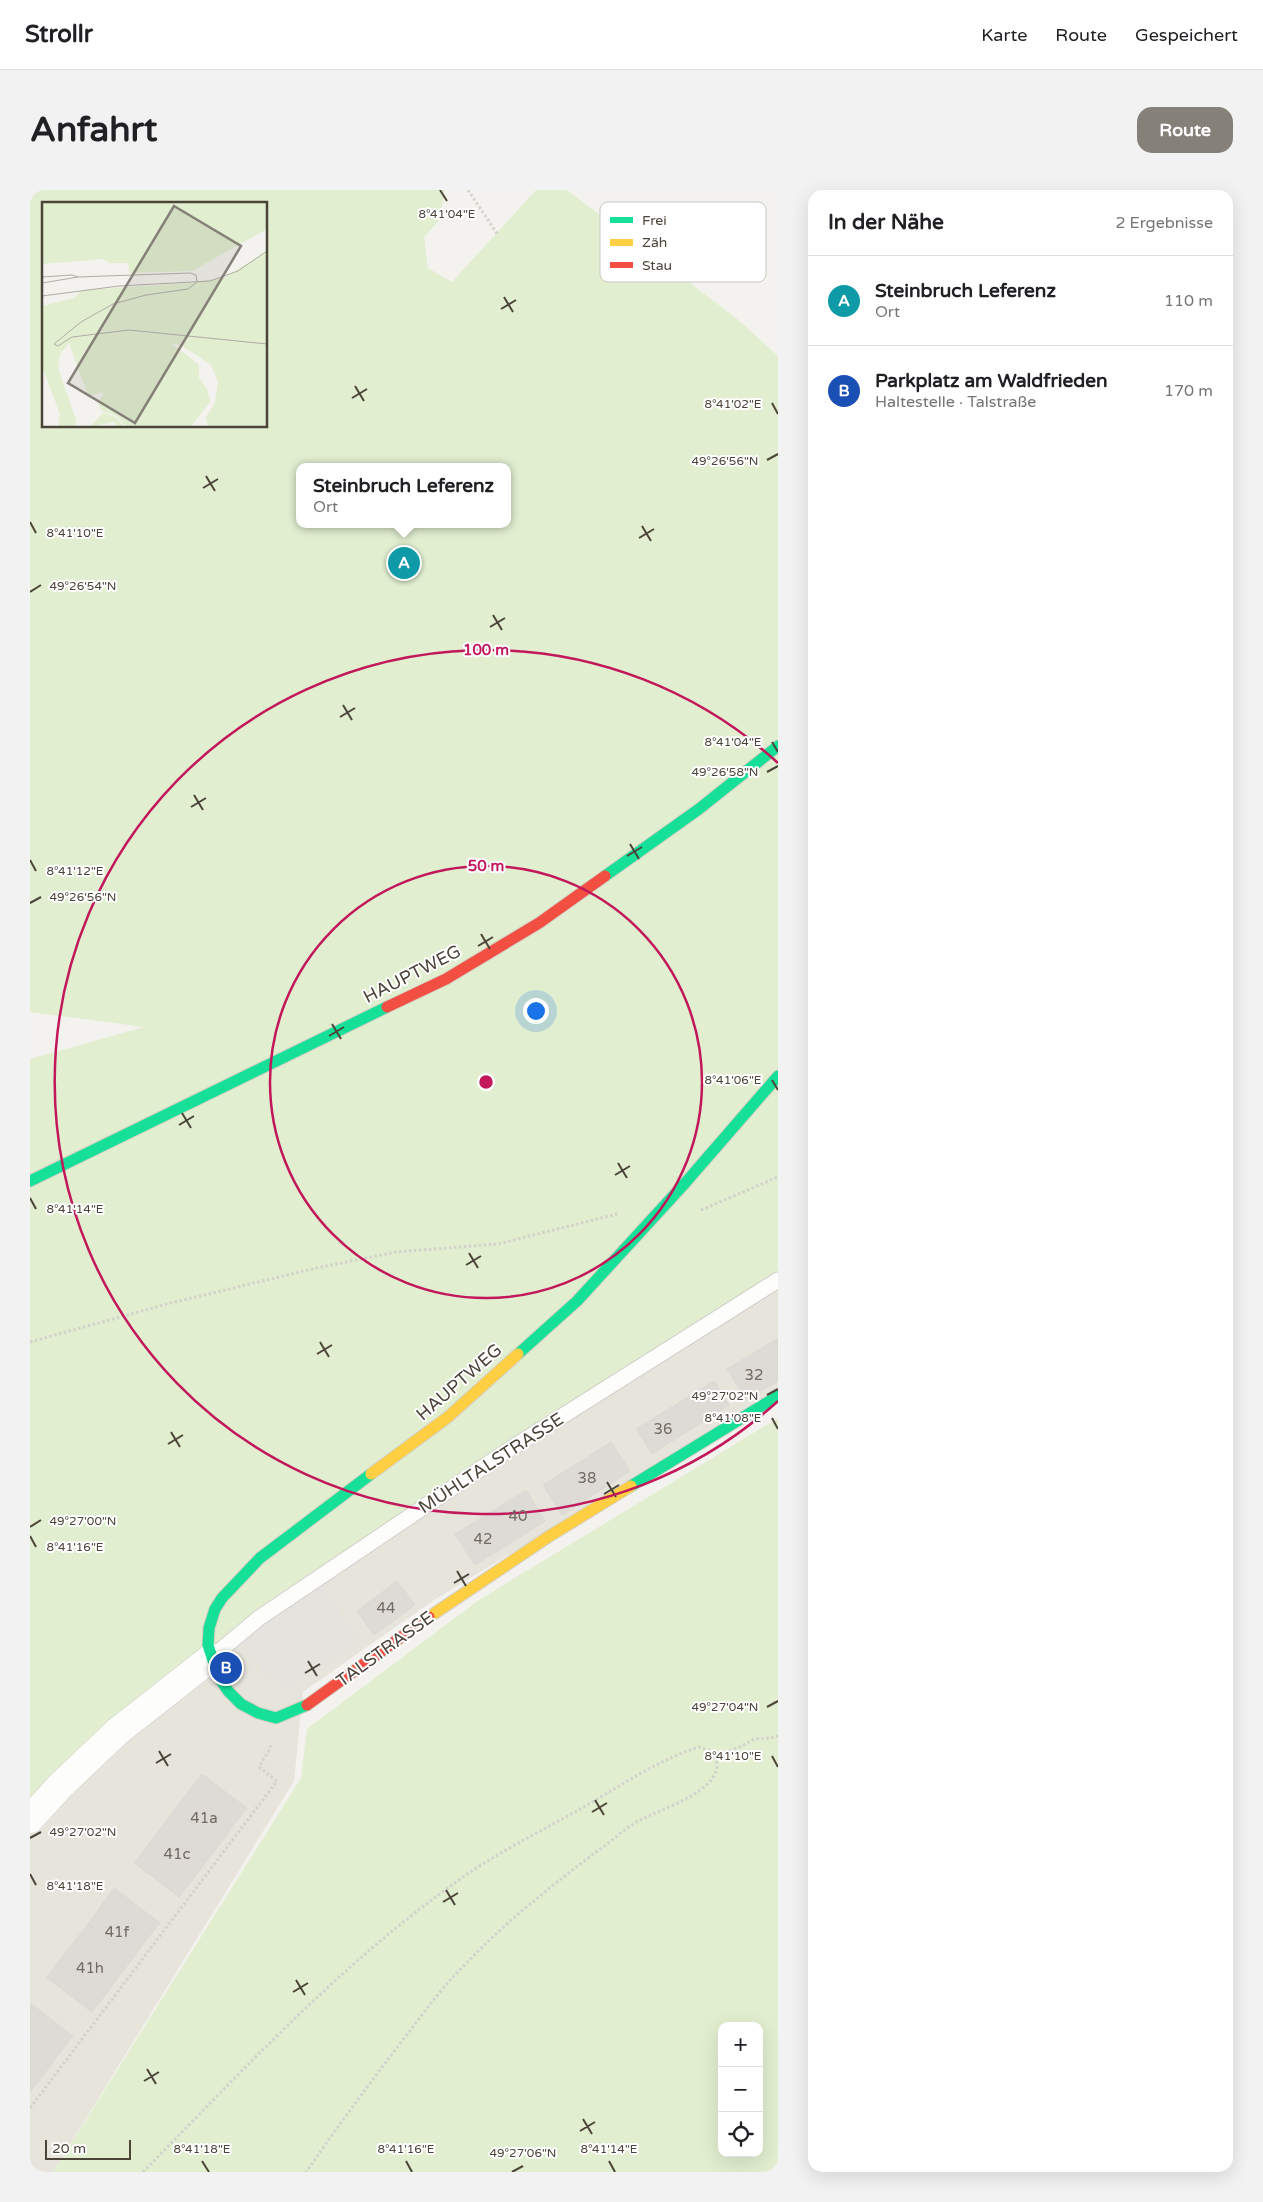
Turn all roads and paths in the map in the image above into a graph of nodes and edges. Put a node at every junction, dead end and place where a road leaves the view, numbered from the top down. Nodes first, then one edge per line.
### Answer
1 (468, 190) edge
2 (498, 235) dead end
3 (778, 746) edge
4 (778, 1076) edge
5 (778, 1177) edge
6 (30, 1181) edge
7 (666, 1204) junction
8 (619, 1214) dead end
9 (778, 1280) edge
10 (30, 1342) edge
11 (778, 1396) edge
12 (211, 1658) junction
13 (778, 1736) edge
14 (715, 1756) junction
15 (259, 1767) dead end
16 (30, 1819) edge
17 (30, 2108) edge
18 (143, 2172) edge
19 (306, 2172) edge

1 - 2 path
3 - 6 street, HAUPTWEG
4 - 7 street, HAUPTWEG
5 - 7 path
7 - 12 street, HAUPTWEG
8 - 10 path
9 - 12 lane, MÜHLTALSTRASSE
11 - 12 street, TALSTRASSE
12 - 16 street
13 - 14 path
14 - 18 path
14 - 19 path
15 - 17 path

